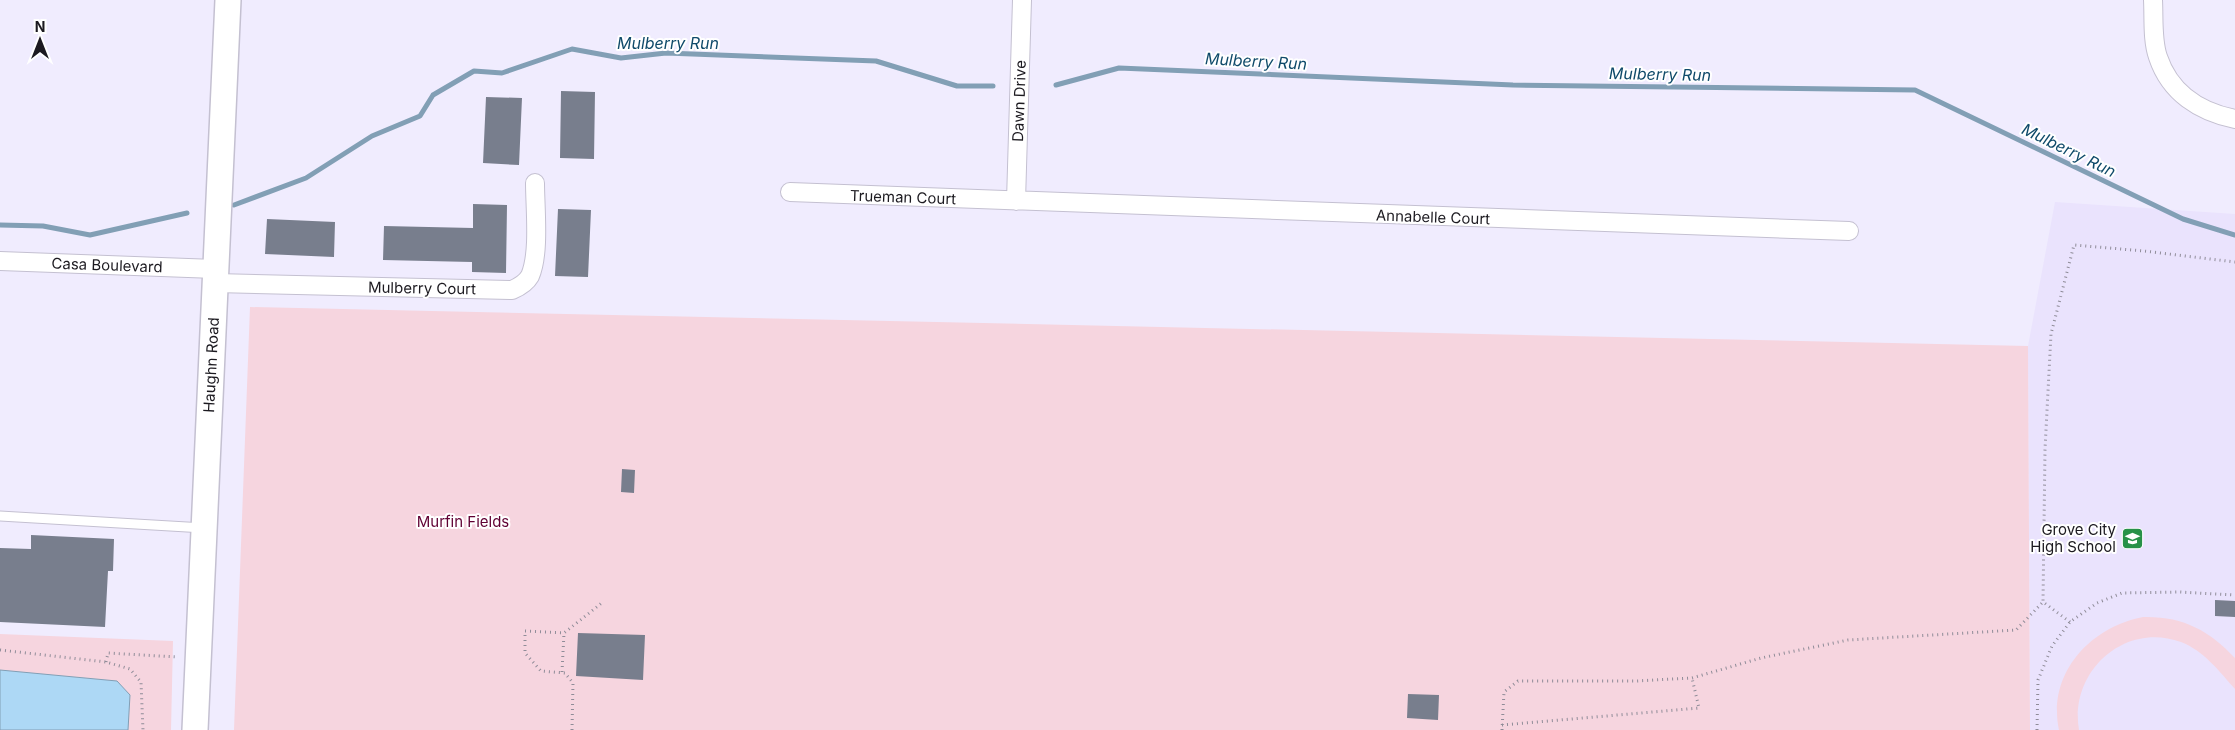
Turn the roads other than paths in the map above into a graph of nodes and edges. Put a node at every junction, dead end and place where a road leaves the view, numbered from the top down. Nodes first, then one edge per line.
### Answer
1 (228, 0) edge
2 (1022, 0) edge
3 (2153, 0) edge
4 (2235, 119) edge
5 (535, 183) dead end
6 (790, 192) dead end
7 (1016, 201) junction
8 (1849, 231) dead end
9 (0, 261) edge
10 (215, 276) junction
11 (0, 516) edge
12 (204, 528) junction
13 (195, 730) edge

1 - 10 street, Haughn Road
2 - 7 street, Dawn Drive
3 - 4 street
5 - 10 street, Mulberry Court
6 - 7 street, Trueman Court
7 - 8 street, Annabelle Court
9 - 10 street, Casa Boulevard
10 - 12 street, Haughn Road
11 - 12 lane
12 - 13 street, Haughn Road

